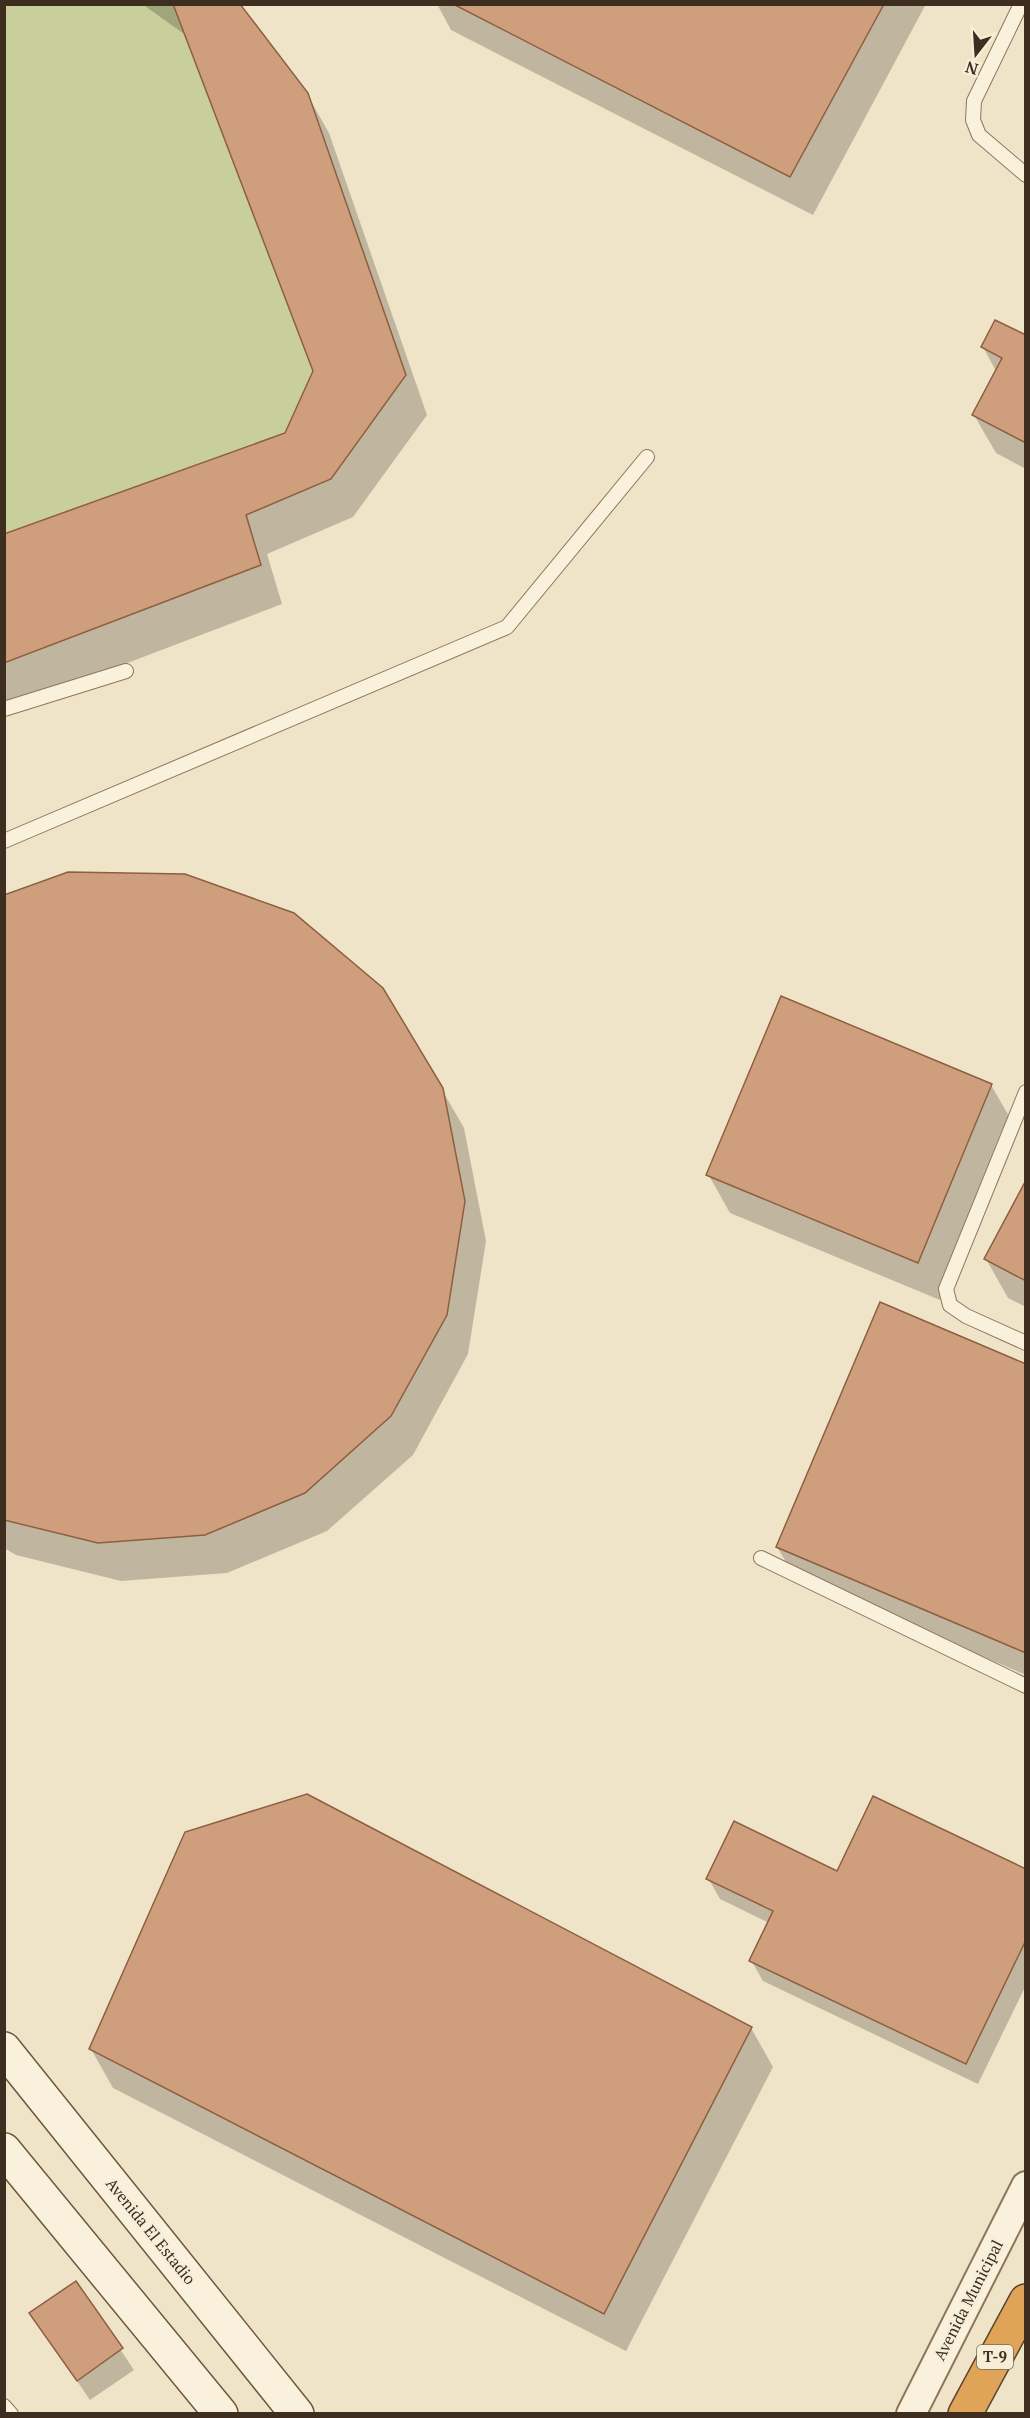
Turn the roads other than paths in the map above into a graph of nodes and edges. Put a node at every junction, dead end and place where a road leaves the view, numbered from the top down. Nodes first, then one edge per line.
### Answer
1 (1021, 4) edge
2 (1026, 175) edge
3 (647, 457) dead end
4 (126, 671) dead end
5 (4, 709) edge
6 (4, 842) edge
7 (1026, 1092) edge
8 (1026, 1343) edge
9 (761, 1558) dead end
10 (1026, 1686) edge
11 (4, 2049) edge
12 (4, 2150) edge
13 (1026, 2186) edge
14 (1026, 2301) edge
15 (1000, 2350) junction
16 (4, 2406) edge
17 (11, 2414) edge
18 (221, 2414) edge
19 (297, 2414) edge
20 (911, 2414) edge
21 (946, 2414) edge
22 (965, 2414) edge

1 - 2 lane
3 - 6 lane
4 - 5 lane
7 - 8 lane
9 - 10 lane
11 - 19 street, Avenida El Estadio
12 - 18 street
13 - 20 street, Avenida Municipal
14 - 15 highway, T-9
15 - 21 highway
15 - 22 highway, T-9
16 - 17 lane

